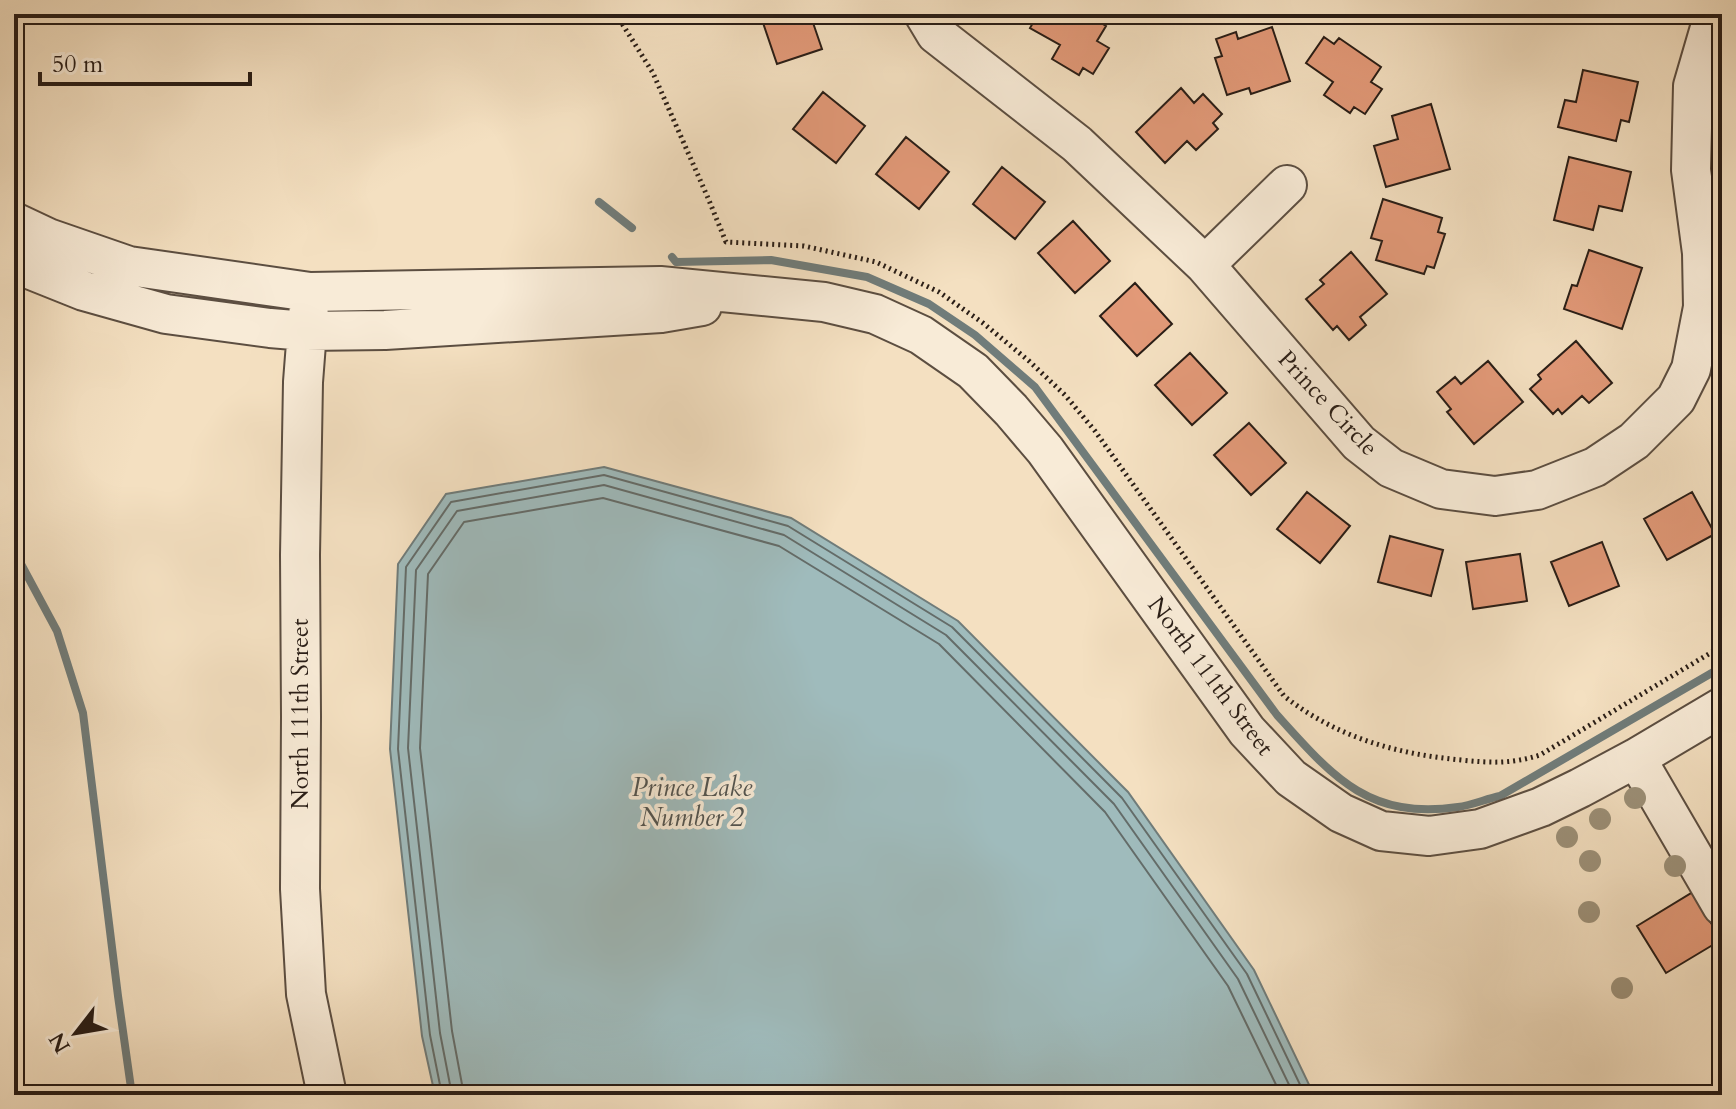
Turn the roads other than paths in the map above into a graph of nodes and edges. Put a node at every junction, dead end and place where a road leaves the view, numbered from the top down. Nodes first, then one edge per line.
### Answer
1 (924, 14) edge
2 (1714, 14) edge
3 (1287, 185) dead end
4 (14, 222) edge
5 (14, 263) edge
6 (1205, 265) junction
7 (310, 292) junction
8 (772, 296) junction
9 (306, 331) junction
10 (1722, 707) edge
11 (1636, 758) junction
12 (1722, 906) edge
13 (327, 1095) edge

1 - 6 street, Prince Circle
2 - 6 street, Prince Circle
3 - 6 street
4 - 7 street
5 - 9 street
7 - 8 street, North 111th Street
7 - 9 street, North 111th Street
8 - 9 street, North 111th Street
8 - 11 street, North 111th Street
9 - 13 street, North 111th Street
10 - 11 street, North 111th Street
11 - 12 street

